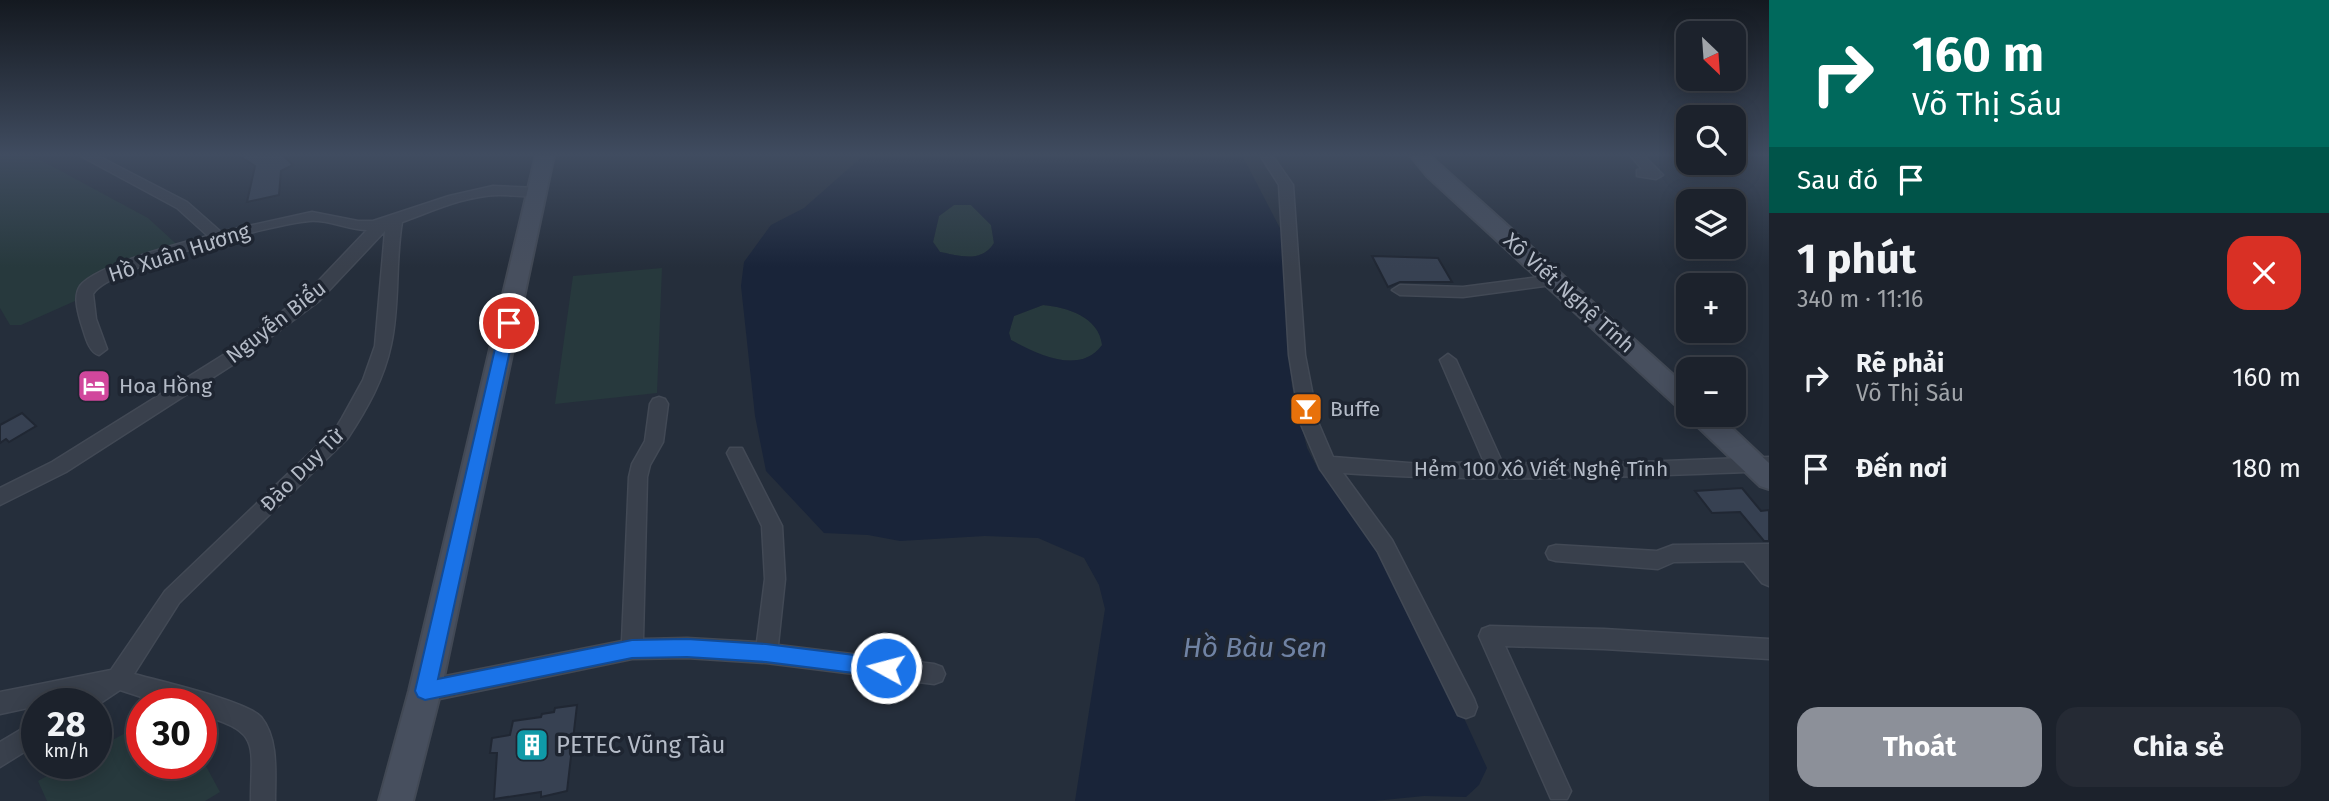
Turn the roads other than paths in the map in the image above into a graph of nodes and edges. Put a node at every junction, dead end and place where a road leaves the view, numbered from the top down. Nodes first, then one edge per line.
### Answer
1 (158, 192) edge
2 (478, 192) edge
3 (539, 192) edge
4 (1286, 192) edge
5 (1457, 192) edge
6 (395, 217) junction
7 (219, 237) junction
8 (1554, 280) junction
9 (1400, 290) dead end
10 (99, 349) dead end
11 (1448, 360) dead end
12 (1676, 390) edge
13 (659, 404) dead end
14 (1716, 427) edge
15 (736, 453) dead end
16 (1327, 464) junction
17 (1496, 469) junction
18 (1764, 469) edge
19 (0, 498) edge
20 (1556, 553) dead end
21 (1760, 553) edge
22 (1769, 577) edge
23 (632, 649) junction
24 (1769, 649) edge
25 (766, 653) junction
26 (934, 674) dead end
27 (118, 679) junction
28 (104, 688) edge
29 (148, 688) edge
30 (425, 691) junction
31 (0, 703) edge
32 (1466, 707) dead end
33 (217, 709) edge
34 (21, 741) edge
35 (0, 755) edge
36 (1559, 791) dead end
37 (264, 801) edge
38 (397, 801) edge

1 - 7 street
2 - 6 street, Hồ Xuân Hương
3 - 30 main road
4 - 16 street
5 - 8 main road, Xô Viết Nghệ Tĩnh
6 - 7 street, Hồ Xuân Hương
6 - 19 street, Nguyễn Biểu
6 - 27 street, Đào Duy Từ
7 - 10 street, Hồ Xuân Hương
8 - 9 street
8 - 12 main road, Xô Viết Nghệ Tĩnh
11 - 17 street
13 - 23 street
14 - 18 main road
15 - 25 street
16 - 17 street, Hẻm 100 Xô Viết Nghệ Tĩnh
16 - 32 street
17 - 18 street, Hẻm 100 Xô Viết Nghệ Tĩnh
20 - 21 street
21 - 22 street
23 - 25 street
23 - 30 street
24 - 36 street
25 - 26 street
27 - 28 street
27 - 29 street
27 - 31 street
30 - 38 main road
33 - 37 street
34 - 35 street

